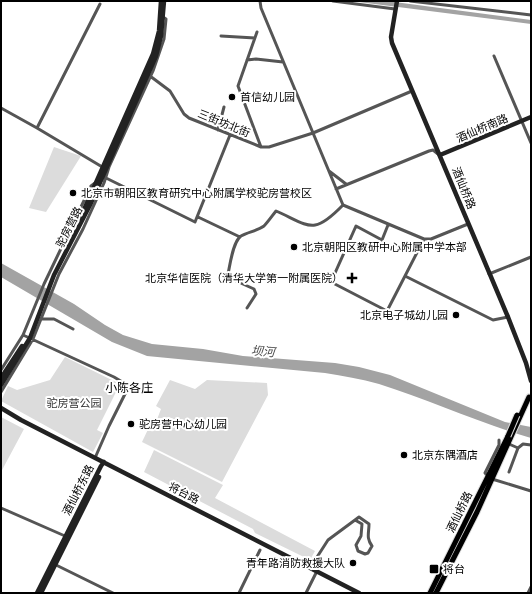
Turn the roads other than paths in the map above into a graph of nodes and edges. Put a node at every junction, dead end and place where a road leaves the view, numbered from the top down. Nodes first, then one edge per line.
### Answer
1 (161, 1) edge
2 (164, 1) edge
3 (260, 1) edge
4 (333, 1) edge
5 (397, 1) edge
6 (410, 1) edge
7 (100, 4) dead end
8 (396, 9) junction
9 (531, 15) edge
10 (257, 32) dead end
11 (221, 36) dead end
12 (255, 38) junction
13 (494, 56) dead end
14 (247, 60) junction
15 (283, 62) junction
16 (148, 75) junction
17 (412, 91) junction
18 (224, 107) dead end
19 (1, 108) edge
20 (531, 117) edge
21 (522, 120) junction
22 (37, 128) junction
23 (218, 130) junction
24 (313, 134) junction
25 (230, 135) junction
26 (531, 143) edge
27 (261, 148) junction
28 (440, 155) junction
29 (104, 168) junction
30 (328, 170) junction
31 (102, 178) junction
32 (346, 184) junction
33 (336, 189) junction
34 (343, 205) junction
35 (198, 217) junction
36 (468, 224) junction
37 (388, 225) junction
38 (240, 237) junction
39 (424, 239) junction
40 (531, 257) edge
41 (489, 274) junction
42 (405, 276) junction
43 (41, 306) junction
44 (247, 308) dead end
45 (508, 317) junction
46 (41, 319) junction
47 (73, 329) dead end
48 (28, 337) junction
49 (1, 370) edge
50 (1, 378) edge
51 (531, 381) edge
52 (1, 385) edge
53 (1, 392) edge
54 (530, 395) edge
55 (1, 408) edge
56 (509, 437) junction
57 (499, 440) dead end
58 (508, 444) junction
59 (531, 445) edge
60 (518, 448) junction
61 (95, 458) junction
62 (104, 462) junction
63 (508, 472) dead end
64 (490, 478) junction
65 (531, 491) edge
66 (1, 508) edge
67 (355, 520) junction
68 (65, 536) junction
69 (260, 550) dead end
70 (54, 564) junction
71 (310, 568) junction
72 (317, 571) junction
73 (531, 587) edge
74 (37, 593) edge
75 (41, 593) edge
76 (112, 593) edge
77 (239, 593) edge
78 (306, 593) edge
79 (359, 593) edge
80 (433, 593) edge
81 (528, 593) edge

1 - 16 street
2 - 16 street
3 - 15 street
4 - 8 street
5 - 8 street, 酒仙桥路
6 - 9 street
7 - 22 street
8 - 17 street, 酒仙桥路
10 - 12 street
11 - 12 street
12 - 14 street
13 - 21 street
14 - 15 street
14 - 27 street
15 - 24 street
16 - 23 street, 三街坊北街
16 - 29 street, 驼房营路
16 - 31 street
17 - 24 street, 三街坊北街
17 - 28 street, 酒仙桥路
18 - 23 street
19 - 22 street
20 - 21 street, 酒仙桥南路
21 - 26 street
21 - 28 street, 酒仙桥南路
22 - 29 street
23 - 25 street, 三街坊北街
24 - 27 street, 三街坊北街
24 - 30 street
25 - 27 street, 三街坊北街
25 - 35 street
28 - 32 street
28 - 36 street, 酒仙桥路
29 - 31 street, 驼房营路
30 - 32 street
30 - 33 street
31 - 35 street
31 - 43 street, 驼房营路
32 - 33 street
33 - 34 street
34 - 37 street
34 - 38 street
35 - 38 street
36 - 39 street
36 - 41 street, 酒仙桥路
37 - 39 street
37 - 42 street
38 - 44 street
39 - 42 street
40 - 41 street
41 - 45 street, 酒仙桥路
42 - 45 street
43 - 46 street
43 - 48 street, 驼房营路
45 - 51 street, 酒仙桥路
46 - 47 street
46 - 48 street
48 - 49 street
48 - 50 street, 驼房营路
48 - 52 street, 驼房营路
48 - 53 street
48 - 61 street
54 - 56 main road, 酒仙桥路, bridge
55 - 61 street, 将台路
56 - 58 main road, 酒仙桥路
56 - 64 main road, 酒仙桥路
57 - 64 street
58 - 60 street
58 - 64 main road, 酒仙桥路
59 - 60 street
60 - 63 street
61 - 62 street, 将台路
62 - 68 street, 酒仙桥东路
62 - 70 street, 酒仙桥东路
62 - 71 street, 将台路
64 - 65 street
64 - 80 main road, 酒仙桥路
66 - 68 street
67 - 67 street
67 - 71 street
68 - 70 street, 酒仙桥东路
69 - 77 street
70 - 74 street, 酒仙桥东路
70 - 75 street, 酒仙桥东路
70 - 76 street
71 - 72 street, 将台路
72 - 78 street
72 - 79 street, 将台路
73 - 81 street

